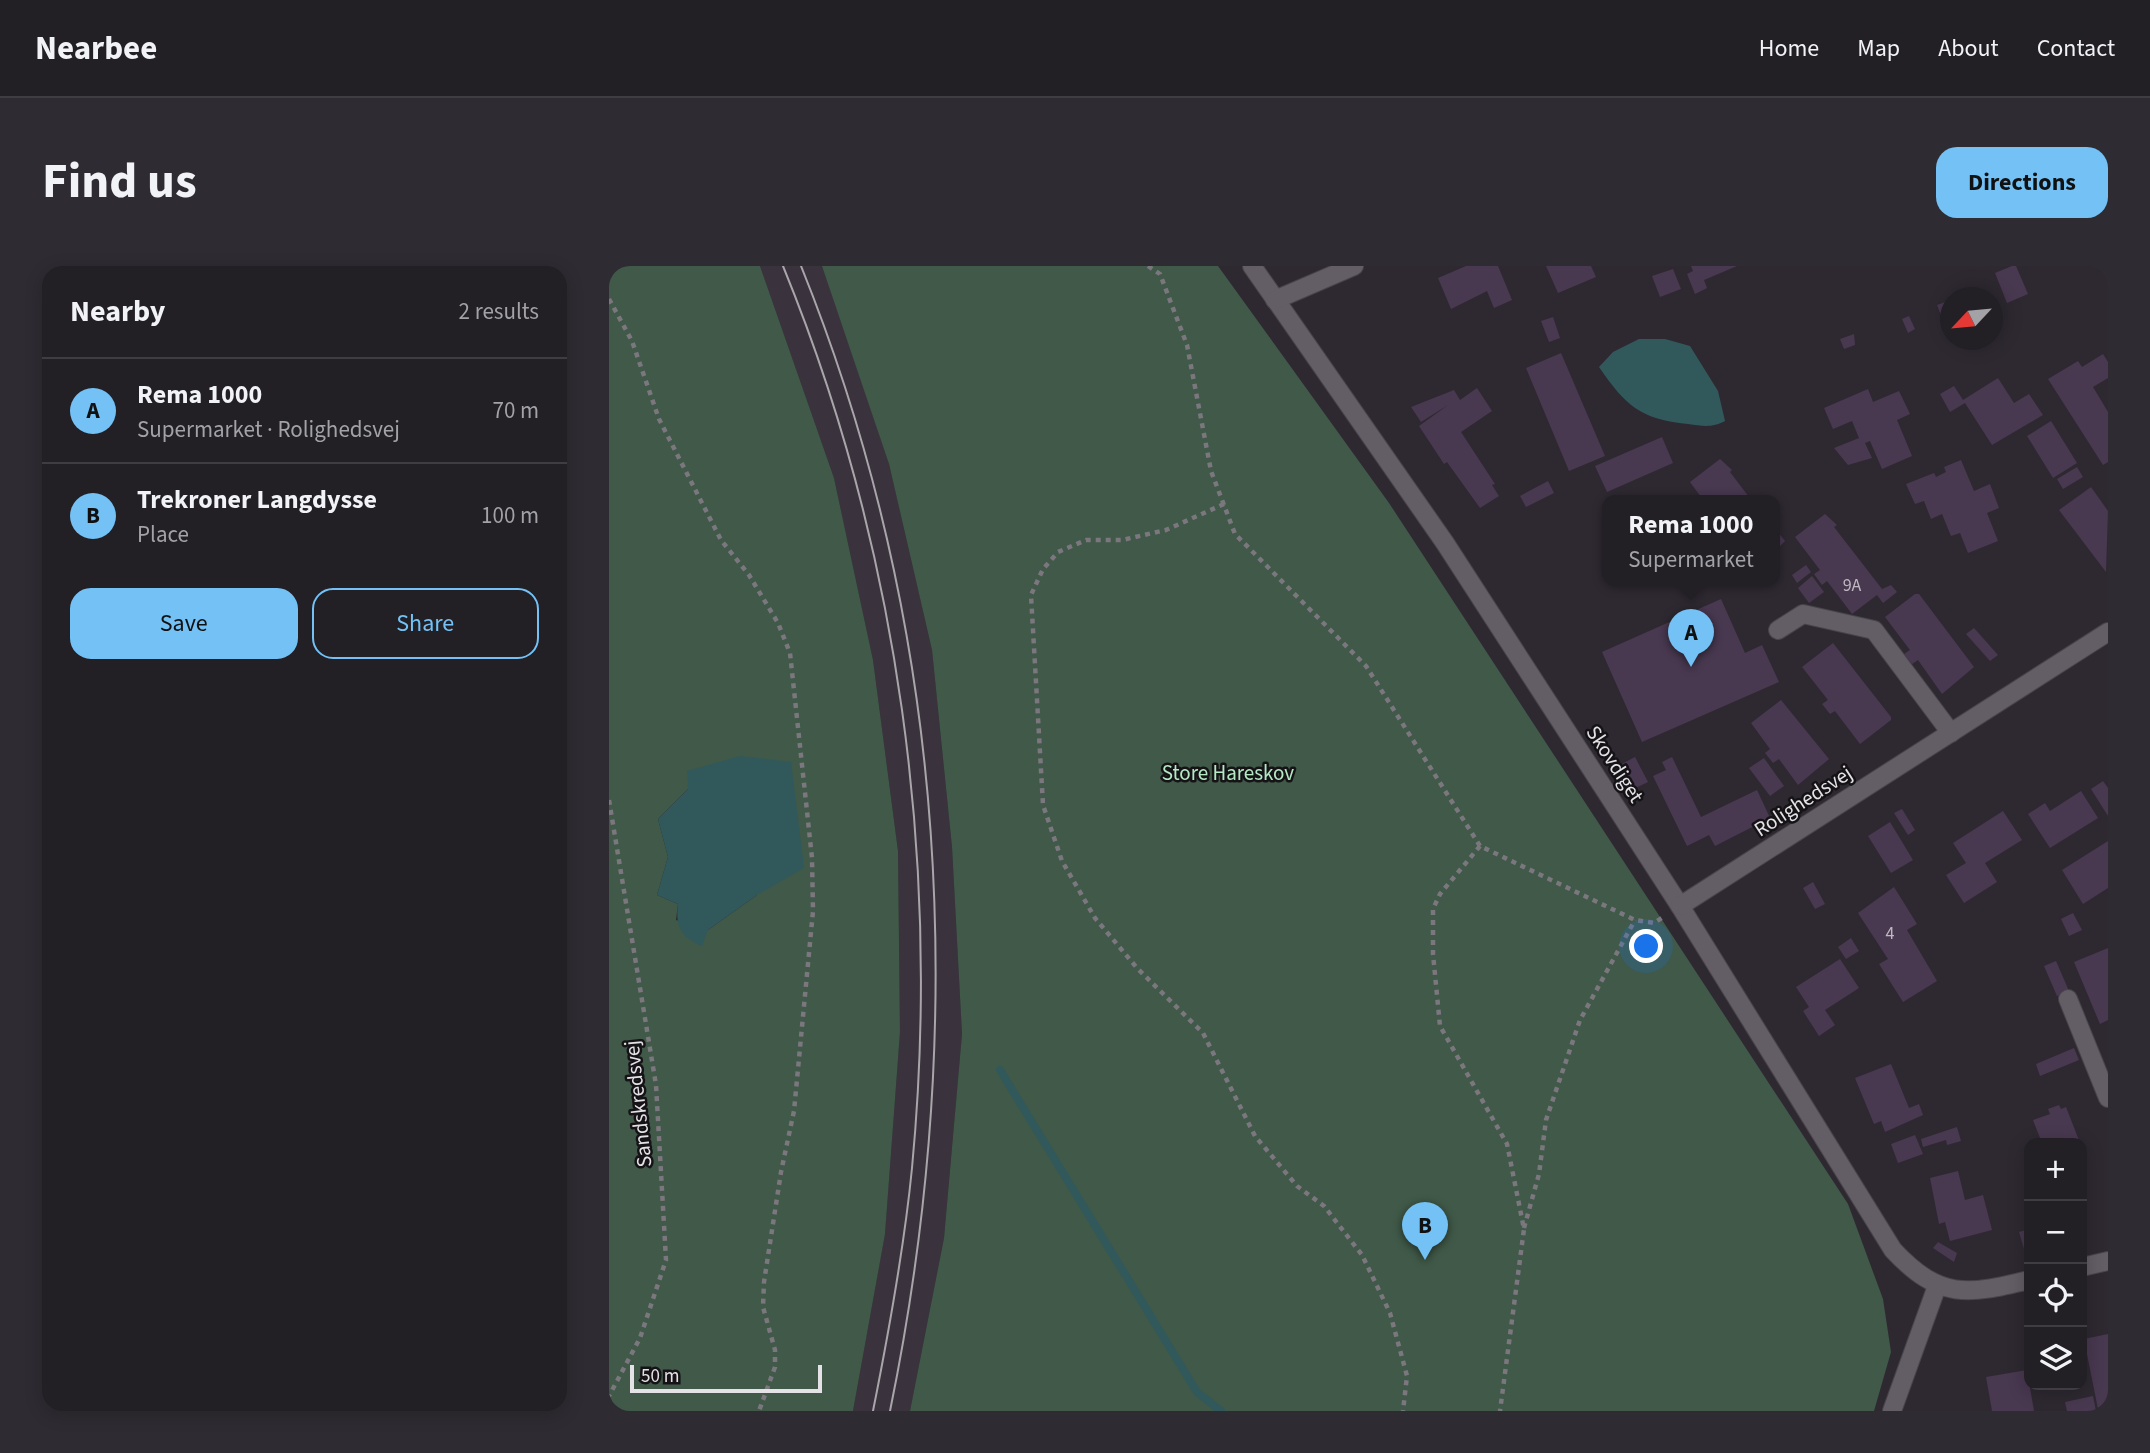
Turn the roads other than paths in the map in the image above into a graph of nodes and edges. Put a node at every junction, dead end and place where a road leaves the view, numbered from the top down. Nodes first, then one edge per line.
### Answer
1 (1252, 266) edge
2 (1354, 266) edge
3 (1275, 300) junction
4 (1778, 630) dead end
5 (2108, 632) edge
6 (1951, 733) junction
7 (1680, 906) junction
8 (2068, 999) dead end
9 (2108, 1098) edge
10 (2108, 1261) edge
11 (2087, 1266) edge
12 (2024, 1281) edge
13 (1937, 1286) junction
14 (1892, 1411) edge

1 - 3 street, Skovdiget
2 - 3 street
3 - 7 street, Skovdiget
4 - 6 street
5 - 6 street, Rolighedsvej
6 - 7 street, Rolighedsvej
7 - 13 street, Skovdiget
8 - 9 street
10 - 11 street
12 - 13 street
13 - 14 street

